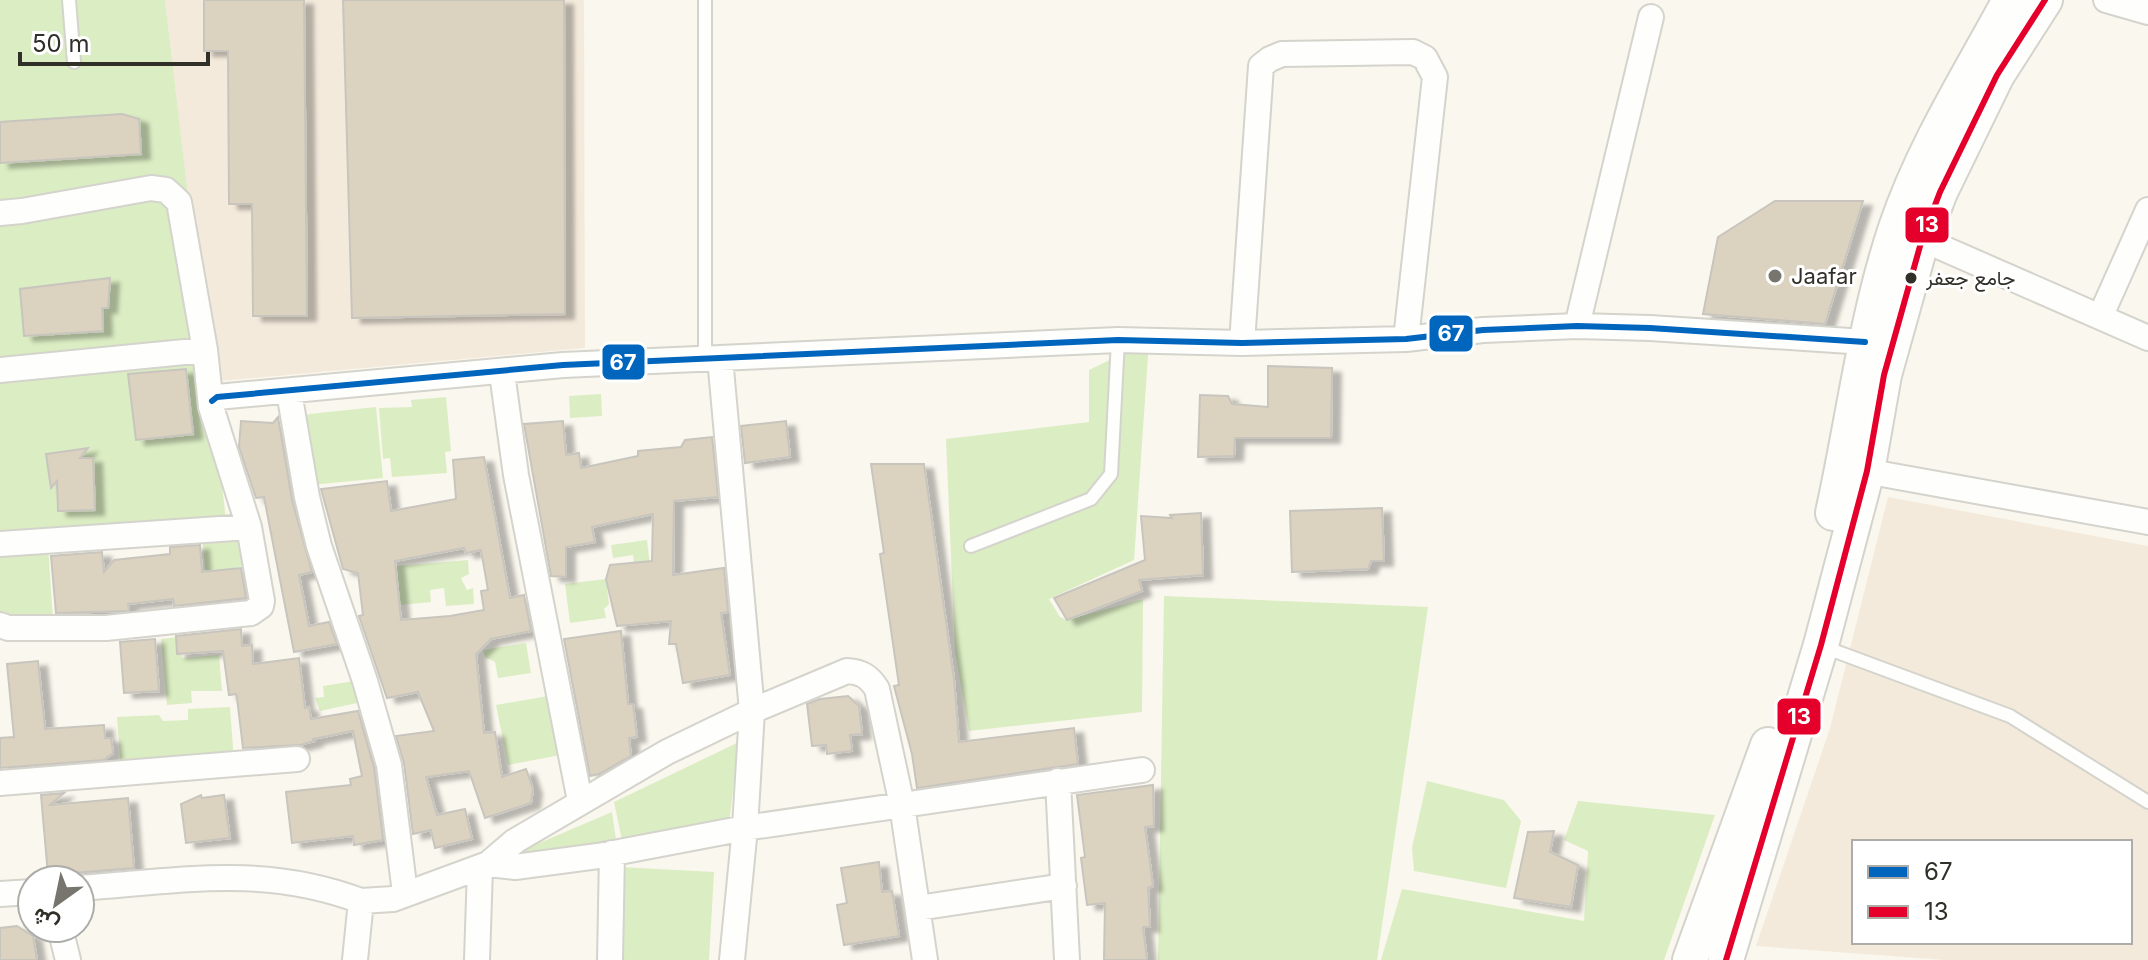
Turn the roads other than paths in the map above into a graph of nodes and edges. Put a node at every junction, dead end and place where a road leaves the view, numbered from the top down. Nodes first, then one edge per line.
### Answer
1 (69, 0) edge
2 (705, 0) edge
3 (2010, 0) edge
4 (2045, 0) edge
5 (2106, 0) edge
6 (2148, 12) edge
7 (1651, 17) dead end
8 (74, 62) dead end
9 (2148, 210) edge
10 (0, 213) edge
11 (1922, 239) junction
12 (2101, 315) junction
13 (1577, 326) junction
14 (2148, 338) edge
15 (1406, 339) junction
16 (1118, 340) junction
17 (1865, 342) junction
18 (1242, 343) junction
19 (205, 350) junction
20 (712, 358) junction
21 (0, 370) edge
22 (502, 373) junction
23 (289, 392) junction
24 (212, 401) junction
25 (1855, 469) junction
26 (2148, 522) edge
27 (249, 527) junction
28 (0, 544) edge
29 (971, 546) dead end
30 (0, 625) edge
31 (1821, 645) junction
32 (752, 711) junction
33 (297, 759) dead end
34 (1142, 770) dead end
35 (1058, 781) junction
36 (0, 783) edge
37 (580, 801) junction
38 (2148, 802) edge
39 (902, 805) junction
40 (745, 828) junction
41 (612, 853) junction
42 (484, 866) junction
43 (1064, 886) junction
44 (96, 887) edge
45 (405, 893) junction
46 (361, 901) junction
47 (918, 908) junction
48 (355, 960) edge
49 (477, 960) edge
50 (610, 960) edge
51 (732, 960) edge
52 (925, 960) edge
53 (1067, 960) edge
54 (1690, 960) edge
55 (1726, 960) edge

1 - 8 lane
2 - 20 lane
3 - 17 street
4 - 11 street
5 - 6 street
7 - 13 street
9 - 12 street
10 - 19 street
11 - 12 street
11 - 25 street
12 - 14 street
13 - 15 street
13 - 17 street
15 - 18 street
15 - 18 street
16 - 18 street
16 - 20 street
16 - 29 lane
17 - 25 street
19 - 21 street
19 - 24 street
20 - 22 street
20 - 32 street
22 - 23 street
22 - 37 street
23 - 24 street
23 - 45 street
24 - 27 street
25 - 26 street
25 - 31 street
25 - 54 street
27 - 28 street
27 - 30 street
31 - 38 lane
31 - 55 street
32 - 37 street
32 - 39 street
32 - 40 street
33 - 36 street
34 - 35 street
35 - 39 street
35 - 43 street
37 - 42 street
39 - 40 street
39 - 47 street
40 - 41 street
40 - 51 street
41 - 42 street
41 - 50 street
42 - 45 street
42 - 49 street
43 - 47 street
43 - 53 street
44 - 46 street
45 - 46 street
46 - 48 street
47 - 52 street

